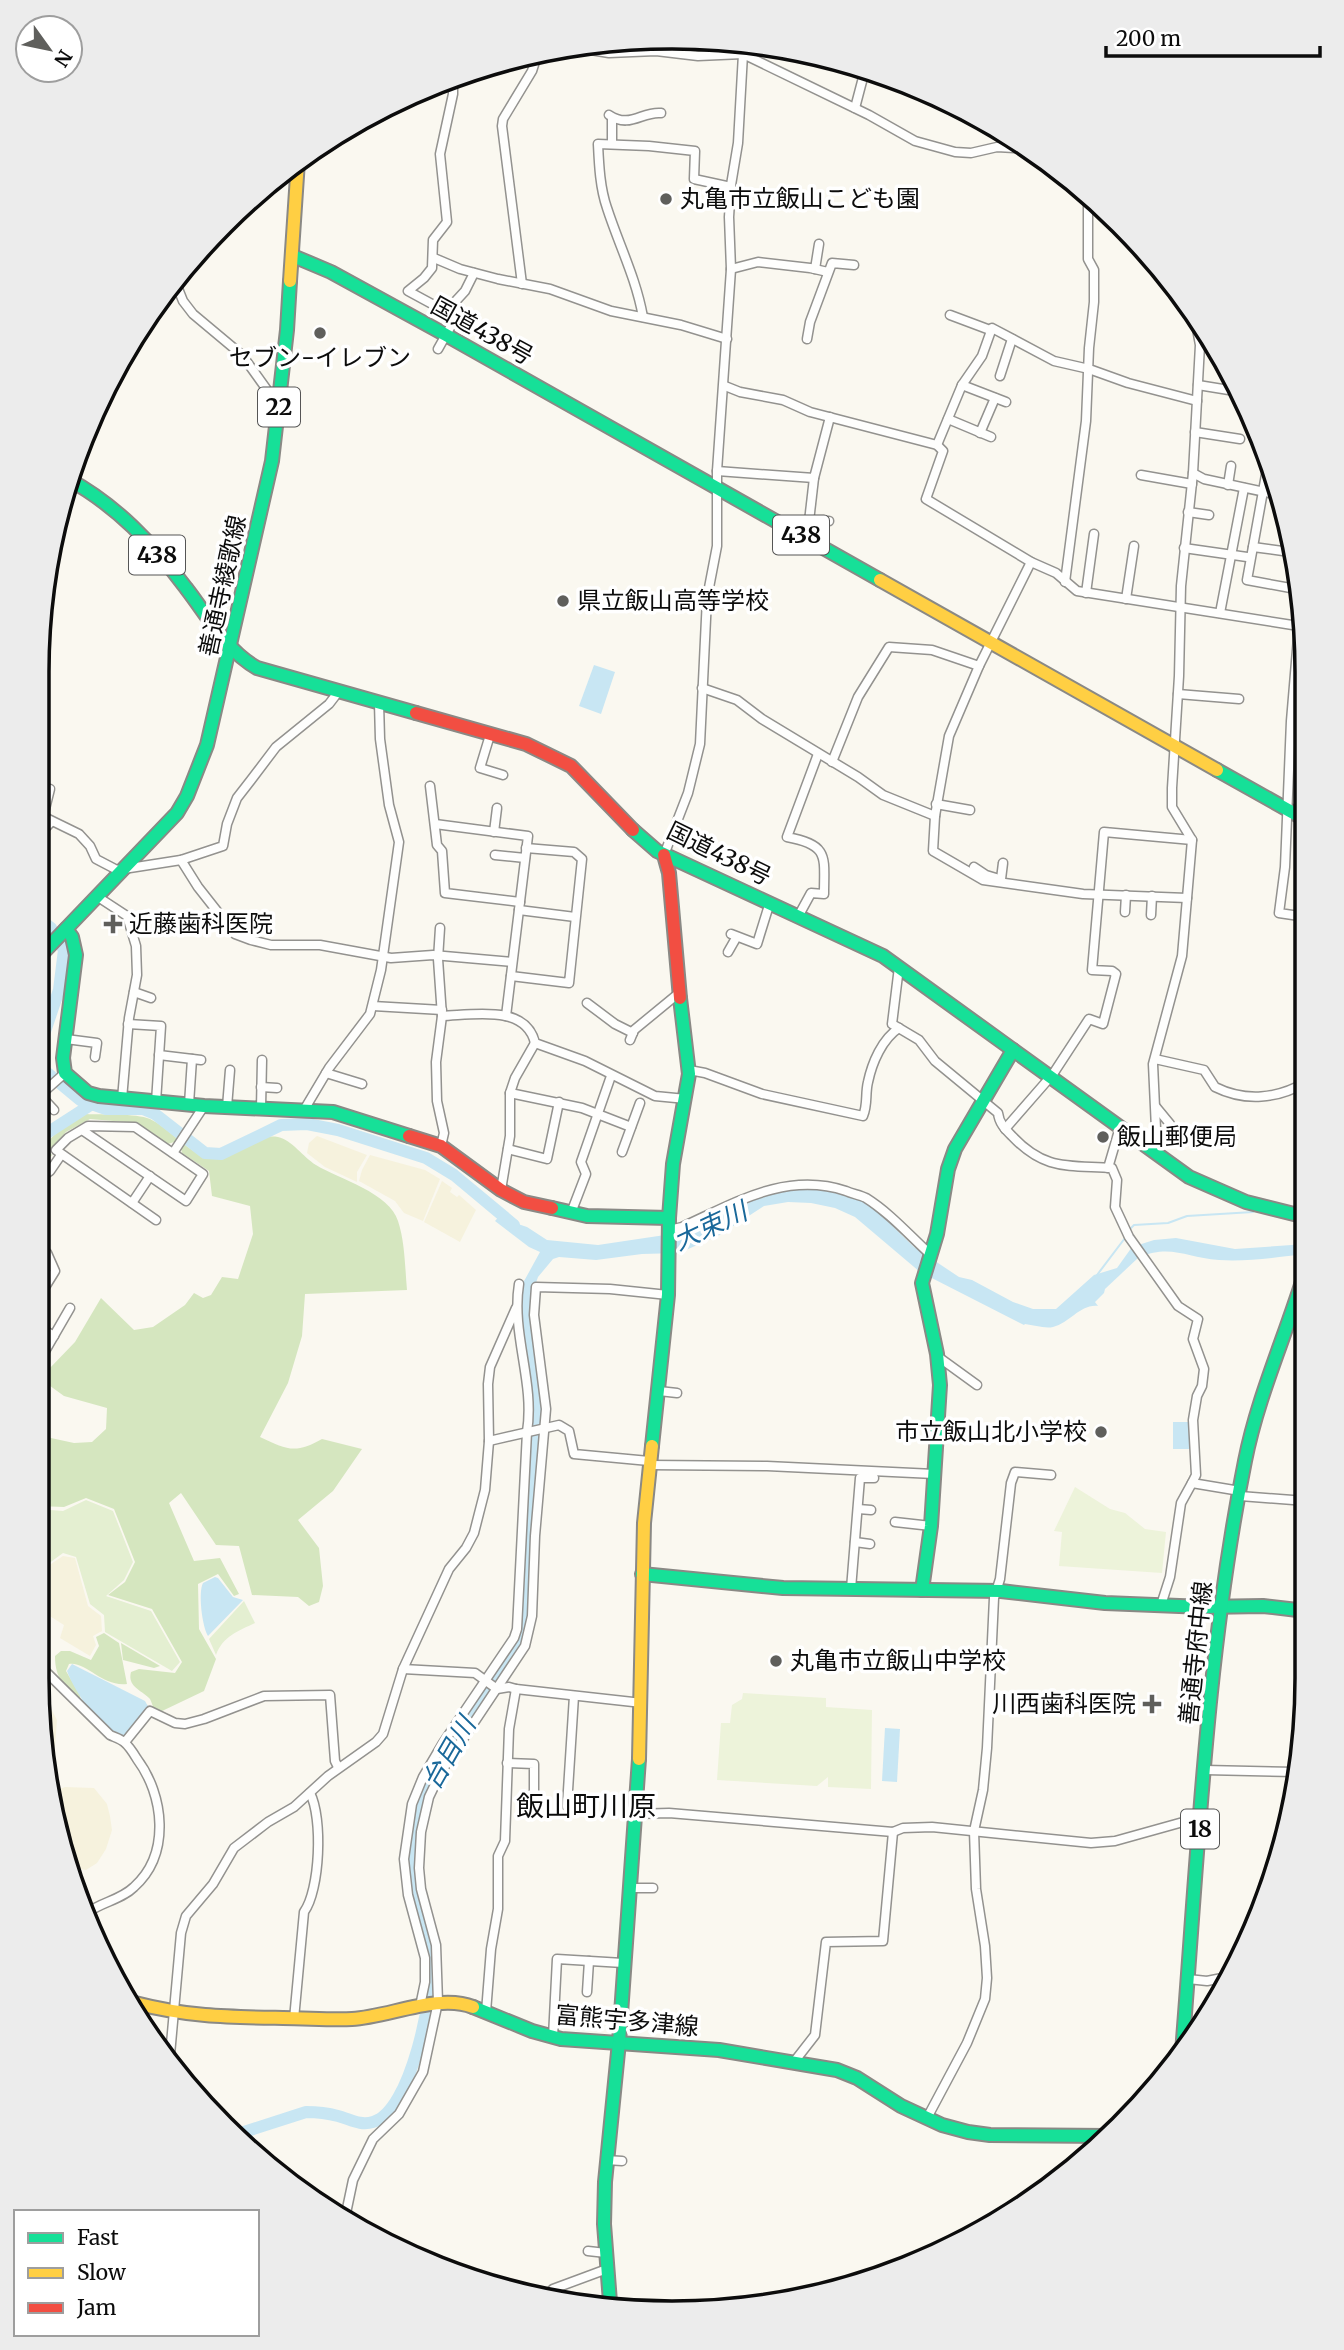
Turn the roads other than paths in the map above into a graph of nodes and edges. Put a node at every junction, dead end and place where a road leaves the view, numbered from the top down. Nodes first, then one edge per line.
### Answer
1 (606, 53) edge
2 (743, 54) junction
3 (534, 65) edge
4 (863, 79) edge
5 (453, 89) edge
6 (855, 108) junction
7 (661, 113) dead end
8 (612, 144) junction
9 (1008, 148) edge
10 (297, 175) edge
11 (731, 187) junction
12 (1088, 208) edge
13 (819, 244) dead end
14 (293, 252) junction
15 (434, 258) junction
16 (855, 265) dead end
17 (731, 269) junction
18 (815, 269) junction
19 (828, 272) junction
20 (474, 273) junction
21 (522, 284) junction
22 (179, 292) edge
23 (453, 304) dead end
24 (950, 315) dead end
25 (643, 317) junction
26 (990, 330) junction
27 (448, 332) junction
28 (727, 339) junction
29 (807, 339) dead end
30 (1012, 339) junction
31 (1199, 341) edge
32 (438, 349) dead end
33 (1089, 369) junction
34 (1000, 376) dead end
35 (962, 385) junction
36 (1198, 385) junction
37 (724, 386) junction
38 (1228, 390) edge
39 (280, 396) junction
40 (995, 398) junction
41 (1197, 401) junction
42 (1006, 402) dead end
43 (830, 417) junction
44 (948, 419) junction
45 (1195, 432) junction
46 (980, 433) junction
47 (992, 437) dead end
48 (1240, 439) dead end
49 (937, 445) junction
50 (1231, 466) dead end
51 (1193, 473) junction
52 (1142, 475) dead end
53 (814, 478) junction
54 (717, 479) junction
55 (1264, 480) edge
56 (1192, 484) junction
57 (78, 485) edge
58 (1228, 485) junction
59 (1244, 488) junction
60 (1262, 491) junction
61 (1268, 492) edge
62 (1188, 512) junction
63 (1209, 515) dead end
64 (829, 521) dead end
65 (809, 526) junction
66 (1094, 534) dead end
67 (1134, 546) dead end
68 (1253, 547) junction
69 (1184, 548) junction
70 (1283, 551) edge
71 (1231, 555) junction
72 (1247, 557) dead end
73 (1031, 562) junction
74 (1065, 582) junction
75 (1289, 588) edge
76 (1086, 593) junction
77 (1126, 599) junction
78 (1180, 608) junction
79 (1220, 613) junction
80 (1293, 626) edge
81 (992, 639) junction
82 (230, 649) junction
83 (979, 666) junction
84 (1295, 682) edge
85 (702, 688) junction
86 (339, 691) junction
87 (1178, 694) junction
88 (1239, 699) dead end
89 (379, 703) junction
90 (491, 735) junction
91 (1175, 742) junction
92 (818, 754) junction
93 (832, 762) junction
94 (503, 775) dead end
95 (430, 786) dead end
96 (50, 789) dead end
97 (49, 794) edge
98 (936, 804) junction
99 (1288, 805) junction
100 (1295, 807) edge
101 (497, 808) dead end
102 (970, 810) dead end
103 (1295, 811) edge
104 (935, 816) junction
105 (49, 820) edge
106 (435, 824) junction
107 (494, 832) junction
108 (1192, 840) junction
109 (526, 848) junction
110 (495, 855) dead end
111 (664, 855) junction
112 (525, 858) junction
113 (181, 860) junction
114 (1003, 863) dead end
115 (974, 867) dead end
116 (125, 869) junction
117 (1001, 878) junction
118 (1012, 885) junction
119 (1100, 894) junction
120 (1126, 895) junction
121 (97, 897) junction
122 (1152, 897) junction
123 (1187, 898) junction
124 (770, 902) junction
125 (519, 906) junction
126 (1125, 912) dead end
127 (799, 915) junction
128 (1151, 915) dead end
129 (1295, 915) edge
130 (576, 918) junction
131 (440, 928) dead end
132 (64, 930) junction
133 (49, 942) edge
134 (728, 953) dead end
135 (438, 956) junction
136 (383, 957) junction
137 (512, 962) junction
138 (899, 967) junction
139 (511, 976) junction
140 (134, 992) junction
141 (679, 993) junction
142 (151, 998) dead end
143 (587, 1003) dead end
144 (373, 1006) junction
145 (442, 1013) junction
146 (506, 1016) junction
147 (128, 1024) junction
148 (899, 1028) junction
149 (66, 1039) junction
150 (535, 1043) junction
151 (1013, 1050) junction
152 (159, 1055) junction
153 (95, 1057) dead end
154 (1155, 1059) junction
155 (262, 1060) dead end
156 (230, 1070) dead end
157 (689, 1070) junction
158 (326, 1073) junction
159 (63, 1074) junction
160 (611, 1076) junction
161 (1050, 1078) junction
162 (362, 1084) dead end
163 (49, 1087) edge
164 (261, 1087) junction
165 (277, 1088) dead end
166 (1295, 1089) edge
167 (510, 1093) junction
168 (122, 1099) junction
169 (686, 1099) junction
170 (984, 1100) junction
171 (156, 1102) junction
172 (559, 1102) junction
173 (639, 1103) dead end
174 (189, 1104) junction
175 (49, 1105) edge
176 (204, 1106) junction
177 (1156, 1106) junction
178 (227, 1107) junction
179 (261, 1108) junction
180 (54, 1110) dead end
181 (304, 1110) junction
182 (598, 1114) junction
183 (1170, 1124) dead end
184 (631, 1127) junction
185 (1120, 1127) junction
186 (1005, 1129) junction
187 (82, 1130) junction
188 (441, 1146) junction
189 (1149, 1148) junction
190 (508, 1149) junction
191 (175, 1150) junction
192 (622, 1152) dead end
193 (61, 1154) junction
194 (1108, 1168) junction
195 (49, 1172) edge
196 (150, 1176) junction
197 (501, 1191) junction
198 (132, 1203) junction
199 (571, 1213) junction
200 (1295, 1215) edge
201 (156, 1220) dead end
202 (669, 1227) junction
203 (930, 1257) junction
204 (49, 1258) edge
205 (49, 1281) edge
206 (533, 1294) junction
207 (668, 1295) junction
208 (1295, 1304) edge
209 (69, 1308) dead end
210 (516, 1308) junction
211 (49, 1333) edge
212 (54, 1336) junction
213 (49, 1345) edge
214 (937, 1356) junction
215 (977, 1385) dead end
216 (659, 1391) junction
217 (677, 1393) dead end
218 (543, 1428) junction
219 (528, 1432) junction
220 (489, 1441) junction
221 (649, 1463) junction
222 (934, 1474) junction
223 (1051, 1475) dead end
224 (874, 1478) dead end
225 (1192, 1483) junction
226 (1240, 1493) junction
227 (1295, 1499) edge
228 (858, 1509) junction
229 (870, 1510) dead end
230 (895, 1522) dead end
231 (931, 1526) junction
232 (855, 1542) junction
233 (870, 1544) dead end
234 (642, 1574) junction
235 (851, 1589) junction
236 (922, 1590) junction
237 (996, 1591) junction
238 (1161, 1605) junction
239 (1221, 1606) junction
240 (1295, 1610) edge
241 (403, 1669) junction
242 (49, 1675) edge
243 (491, 1685) junction
244 (516, 1689) junction
245 (574, 1696) junction
246 (642, 1703) junction
247 (125, 1742) junction
248 (508, 1763) junction
249 (338, 1768) junction
250 (1205, 1770) junction
251 (1288, 1772) edge
252 (310, 1793) junction
253 (534, 1799) dead end
254 (567, 1806) dead end
255 (634, 1814) junction
256 (1201, 1817) junction
257 (415, 1821) junction
258 (974, 1831) junction
259 (893, 1832) junction
260 (629, 1888) junction
261 (653, 1888) dead end
262 (94, 1909) edge
263 (589, 1961) junction
264 (623, 1963) junction
265 (1218, 1978) edge
266 (1188, 1979) junction
267 (587, 1992) dead end
268 (437, 2002) junction
269 (141, 2004) edge
270 (421, 2006) junction
271 (173, 2009) junction
272 (486, 2012) junction
273 (294, 2016) junction
274 (1184, 2033) edge
275 (552, 2036) junction
276 (619, 2042) junction
277 (170, 2047) edge
278 (794, 2062) junction
279 (927, 2118) junction
280 (1094, 2136) edge
281 (606, 2160) junction
282 (622, 2161) dead end
283 (347, 2209) edge
284 (588, 2250) dead end
285 (606, 2253) junction
286 (607, 2269) junction
287 (553, 2289) edge
288 (610, 2298) edge

1 - 2 street
2 - 6 street
2 - 11 street
3 - 21 street
4 - 6 street
5 - 15 street
6 - 9 street
7 - 8 street
8 - 11 street
8 - 25 street
10 - 14 main road, 善通寺綾歌線 / 22
11 - 17 street
12 - 33 street
13 - 18 street
14 - 27 main road, 国道438号 / 438
14 - 39 main road, 善通寺綾歌線 / 22
15 - 20 street
15 - 27 street
16 - 19 street
17 - 18 street
17 - 28 street
18 - 19 street
19 - 29 street
20 - 21 street
20 - 23 street
21 - 25 street
22 - 39 street
24 - 26 street
25 - 28 street
26 - 30 street
26 - 35 street
27 - 32 street
27 - 54 main road, 国道438号 / 438
28 - 37 street
30 - 33 street
30 - 34 street
31 - 36 street
33 - 41 street
33 - 74 street
35 - 40 street
35 - 44 street
36 - 38 street
36 - 41 street
37 - 43 street
37 - 54 street
39 - 82 main road, 善通寺綾歌線 / 22
40 - 42 street
40 - 46 street
41 - 45 street
43 - 49 street
43 - 53 street
44 - 46 street
44 - 49 street
45 - 48 street
45 - 51 street
46 - 47 street
49 - 73 street
50 - 58 street
51 - 56 street
51 - 58 street
52 - 56 street
53 - 54 street
53 - 65 street
54 - 65 main road, 国道438号 / 438
54 - 81 main road, 国道438号 / 438
54 - 85 street
55 - 60 street
56 - 62 street
57 - 82 main road, 国道438号 / 438
58 - 59 street
59 - 60 street
59 - 71 street
60 - 61 street
60 - 68 street
62 - 63 street
62 - 69 street
64 - 65 street
65 - 81 main road, 国道438号 / 438
66 - 76 street
67 - 77 street
68 - 70 street
68 - 75 street
69 - 71 street
69 - 78 street
71 - 72 street
71 - 79 street
73 - 74 street
73 - 81 street
74 - 76 street
76 - 77 street
77 - 78 street
78 - 79 street
78 - 87 street
79 - 80 street
81 - 83 street
81 - 91 main road, 国道438号 / 438
82 - 86 main road, 国道438号 / 438
82 - 116 main road, 善通寺綾歌線 / 22
83 - 93 street
83 - 98 street
84 - 99 street
85 - 92 street
85 - 111 street
86 - 89 main road, 国道438号 / 438
86 - 113 street
87 - 88 street
87 - 91 street
89 - 90 main road, 国道438号 / 438
89 - 136 street
90 - 94 street
90 - 111 main road, 国道438号 / 438
91 - 99 main road, 国道438号 / 438
91 - 108 street
92 - 93 street
92 - 127 street
93 - 104 street
95 - 106 street
96 - 97 street
98 - 102 street
98 - 104 street
99 - 100 main road, 国道438号 / 438
99 - 103 main road, 国道438号 / 438
99 - 129 street
101 - 107 street
104 - 118 street
105 - 116 street
106 - 107 street
106 - 125 street
107 - 109 street
108 - 119 street
108 - 123 street
109 - 112 street
109 - 130 street
110 - 112 street
111 - 124 main road, 国道438号 / 438
111 - 141 main road
112 - 125 street
113 - 116 street
113 - 136 street
114 - 117 street
115 - 117 street
116 - 121 main road, 善通寺綾歌線 / 22
117 - 118 street
118 - 119 street
119 - 120 street
119 - 161 street
120 - 122 street
120 - 126 street
121 - 132 main road, 善通寺綾歌線 / 22
121 - 140 street
122 - 123 street
122 - 128 street
123 - 154 street
124 - 127 main road, 国道438号 / 438
124 - 134 street
125 - 130 street
125 - 137 street
127 - 138 main road, 国道438号 / 438
130 - 139 street
131 - 135 street
132 - 133 main road, 善通寺綾歌線 / 22
132 - 149 main road
135 - 136 street
135 - 137 street
135 - 145 street
136 - 144 street
137 - 139 street
138 - 148 street
138 - 151 main road, 国道438号 / 438
139 - 146 street
140 - 142 street
140 - 147 street
141 - 143 street
141 - 157 main road
144 - 145 street
144 - 158 street
145 - 146 street
145 - 188 street
146 - 150 street
147 - 152 street
147 - 168 street
148 - 157 street
148 - 170 street
149 - 153 street
149 - 159 main road
150 - 160 street
150 - 167 street
151 - 161 main road, 国道438号 / 438
151 - 170 main road
152 - 171 street
152 - 174 street
154 - 166 street
154 - 177 street
155 - 164 street
156 - 178 street
157 - 169 main road
158 - 162 street
158 - 181 street
159 - 163 street
159 - 168 main road
160 - 169 street
160 - 182 street
161 - 185 main road, 国道438号 / 438
161 - 186 street
164 - 165 street
164 - 179 street
167 - 172 street
167 - 190 street
168 - 171 main road
169 - 202 main road
170 - 186 street
170 - 203 main road
171 - 174 main road
172 - 182 street
172 - 190 street
173 - 184 street
174 - 176 main road
175 - 180 street
176 - 178 main road
176 - 191 street
177 - 183 street
177 - 189 street
178 - 179 main road
179 - 181 main road
181 - 188 main road
182 - 184 street
182 - 199 street
184 - 192 street
185 - 189 main road, 国道438号 / 438
185 - 194 street
186 - 194 street
187 - 191 street
187 - 193 street
187 - 196 street
188 - 197 main road
189 - 200 main road, 国道438号 / 438
190 - 197 street
191 - 196 street
193 - 195 street
193 - 198 street
194 - 225 street
196 - 198 street
197 - 199 main road
198 - 201 street
199 - 202 main road
202 - 203 street
202 - 207 main road
203 - 214 main road
204 - 205 street
206 - 207 street
206 - 210 street
206 - 218 street
207 - 216 main road
208 - 226 main road, 善通寺府中線 / 18
209 - 212 street
210 - 219 street
210 - 220 street
211 - 212 street
212 - 213 street
214 - 215 street
214 - 222 main road
216 - 217 street
216 - 221 main road
218 - 219 street
218 - 221 street
218 - 243 street
219 - 220 street
219 - 243 street
220 - 241 street
221 - 222 street
221 - 234 main road
222 - 231 main road
223 - 237 street
224 - 228 street
225 - 226 street
225 - 238 street
226 - 227 street
226 - 239 main road, 善通寺府中線 / 18
228 - 229 street
228 - 232 street
230 - 231 street
231 - 236 main road
232 - 233 street
232 - 235 street
234 - 235 main road
234 - 246 main road
235 - 236 main road
236 - 237 main road
237 - 238 main road
237 - 258 street
238 - 239 main road
239 - 240 main road
239 - 250 main road, 善通寺府中線 / 18
241 - 243 street
241 - 249 street
242 - 247 street
243 - 244 street
243 - 257 street
243 - 257 street
244 - 245 street
244 - 248 street
245 - 246 street
245 - 254 street
246 - 255 main road
247 - 249 street
247 - 262 street
248 - 253 street
248 - 272 street
249 - 252 street
250 - 251 street
250 - 256 main road, 善通寺府中線 / 18
252 - 271 street
252 - 273 street
255 - 259 street
255 - 260 main road
256 - 258 street
256 - 266 main road, 善通寺府中線 / 18
257 - 268 street
257 - 270 street
258 - 259 street
258 - 279 street
259 - 278 street
260 - 261 street
260 - 264 main road
263 - 264 street
263 - 267 street
263 - 275 street
264 - 276 main road
265 - 266 street
266 - 274 main road, 善通寺府中線 / 18
268 - 270 main road, 富熊宇多津線
268 - 272 main road, 富熊宇多津線
268 - 283 street
269 - 271 main road, 富熊宇多津線
270 - 273 main road, 富熊宇多津線
271 - 273 main road, 富熊宇多津線
271 - 277 street
272 - 275 main road, 富熊宇多津線
275 - 276 main road, 富熊宇多津線
276 - 278 main road, 富熊宇多津線
276 - 281 main road
278 - 279 main road, 富熊宇多津線
279 - 280 main road, 富熊宇多津線
281 - 282 street
281 - 285 main road
284 - 285 street
285 - 286 main road
286 - 287 street
286 - 288 main road

